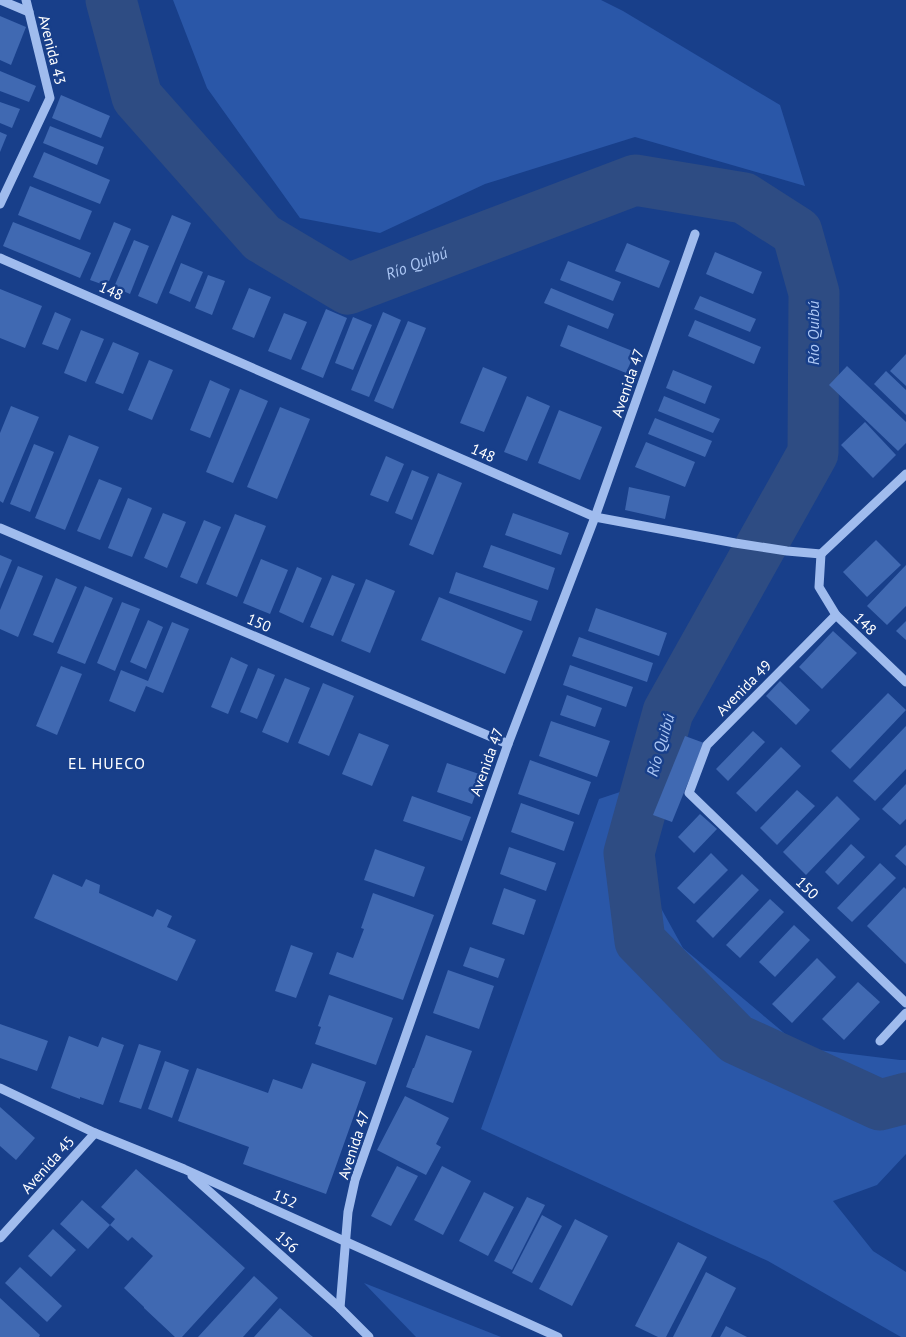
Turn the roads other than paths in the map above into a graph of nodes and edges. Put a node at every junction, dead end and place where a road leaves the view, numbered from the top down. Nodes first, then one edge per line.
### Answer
1 (0, 0) edge
2 (26, 0) edge
3 (29, 12) junction
4 (0, 204) edge
5 (694, 234) dead end
6 (0, 258) edge
7 (906, 474) edge
8 (595, 517) junction
9 (0, 528) edge
10 (821, 554) junction
11 (836, 615) junction
12 (906, 682) edge
13 (508, 744) junction
14 (689, 793) joint
15 (906, 1003) edge
16 (906, 1013) edge
17 (880, 1041) dead end
18 (0, 1088) edge
19 (95, 1133) junction
20 (184, 1169) junction
21 (0, 1238) edge
22 (346, 1241) junction
23 (340, 1308) junction
24 (369, 1337) edge
25 (558, 1337) edge

1 - 3 street
2 - 3 street, Avenida 43
3 - 4 street, Avenida 43
5 - 8 street, Avenida 47
6 - 8 street, 148
7 - 10 street
8 - 10 street, 148
8 - 13 street, Avenida 47
9 - 13 street, 150
10 - 11 street, 148
11 - 12 street, 148
11 - 14 street, Avenida 49
13 - 22 street, Avenida 47
14 - 15 street, 150
16 - 17 street
18 - 19 street, 152
19 - 20 street, 152
19 - 21 street, Avenida 45
20 - 22 street, 152
20 - 23 street, 156
22 - 23 street, Avenida 47
22 - 25 street, 152
23 - 24 street, 156

